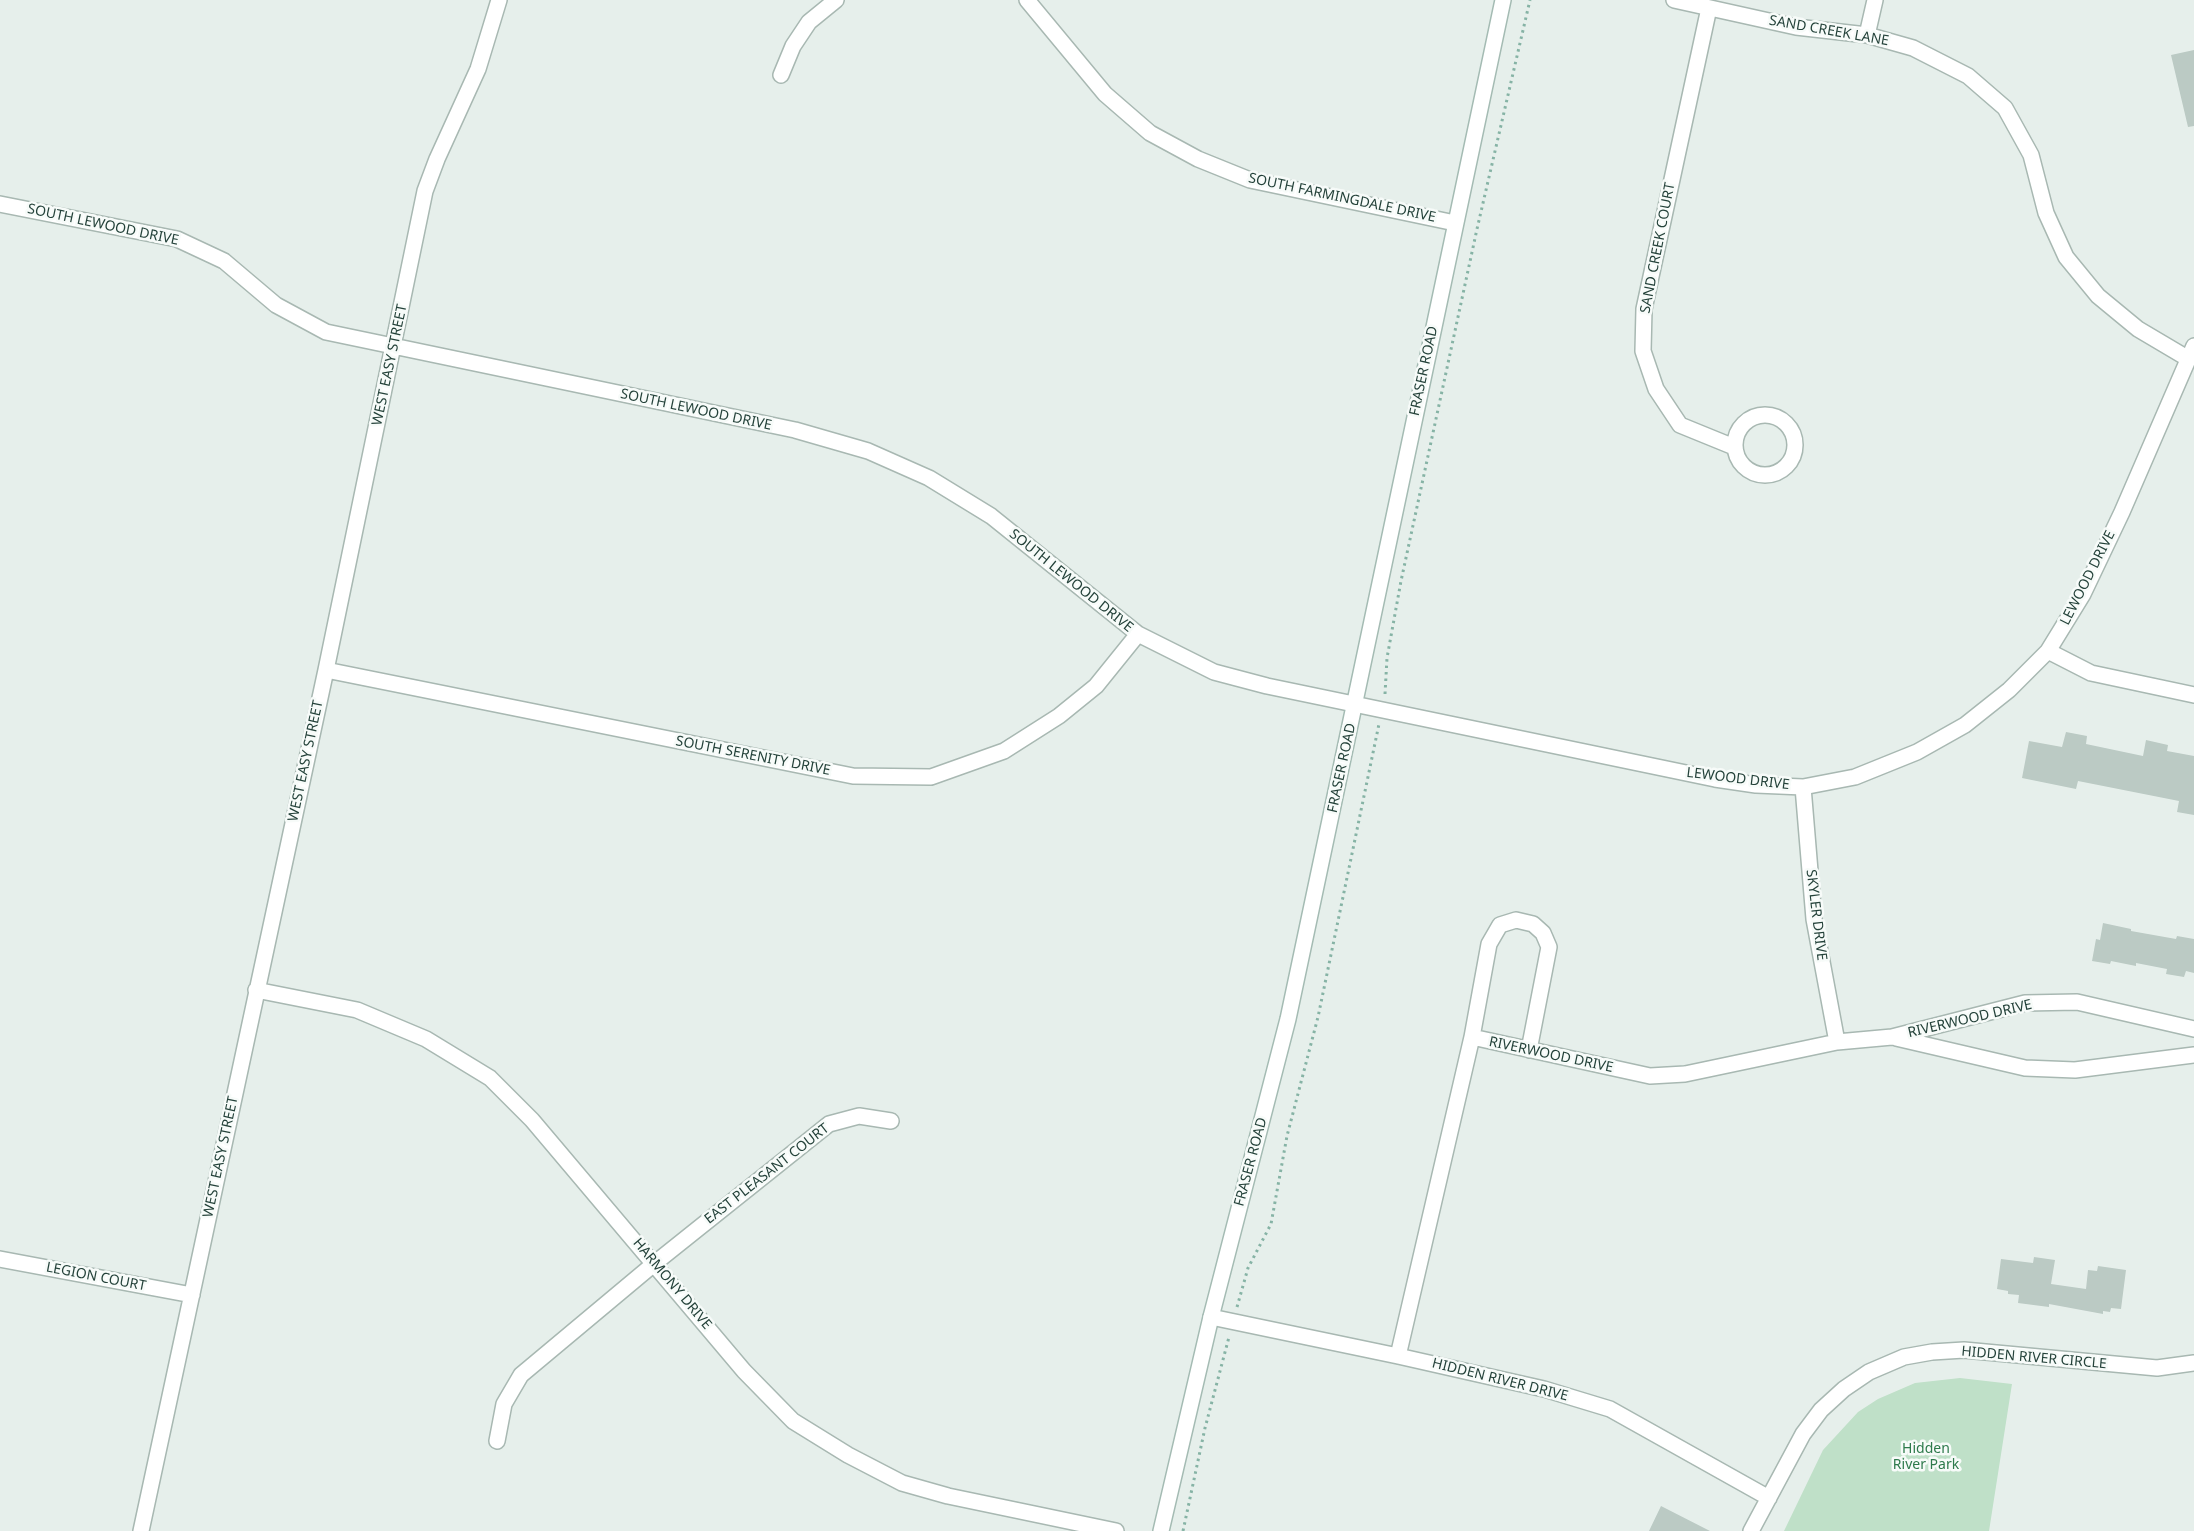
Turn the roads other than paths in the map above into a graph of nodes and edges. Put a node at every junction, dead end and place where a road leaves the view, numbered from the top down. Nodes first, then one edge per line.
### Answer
1 (499, 0) edge
2 (836, 0) edge
3 (1027, 0) edge
4 (1503, 0) edge
5 (1674, 0) edge
6 (1875, 0) edge
7 (1710, 8) junction
8 (1867, 35) junction
9 (781, 74) dead end
10 (0, 204) edge
11 (1454, 223) junction
12 (394, 348) junction
13 (2191, 352) edge
14 (1734, 447) junction
15 (1138, 634) junction
16 (2048, 651) junction
17 (326, 670) junction
18 (2194, 695) edge
19 (1355, 704) junction
20 (1803, 787) junction
21 (256, 990) junction
22 (2194, 1029) edge
23 (1472, 1037) junction
24 (1892, 1037) junction
25 (1837, 1042) junction
26 (1529, 1050) junction
27 (2194, 1055) edge
28 (891, 1121) dead end
29 (0, 1259) edge
30 (654, 1263) junction
31 (192, 1295) junction
32 (1211, 1317) junction
33 (1398, 1356) junction
34 (2194, 1363) edge
35 (497, 1441) dead end
36 (1769, 1498) junction
37 (142, 1531) edge
38 (1116, 1531) edge
39 (1161, 1531) edge
40 (1751, 1531) edge

1 - 12 street, WEST EASY STREET
2 - 9 street
3 - 11 street, SOUTH FARMINGDALE DRIVE
4 - 11 street, FRASER ROAD
5 - 7 street, SAND CREEK LANE
6 - 8 street
7 - 8 street, SAND CREEK LANE
7 - 14 street, SAND CREEK COURT
8 - 13 street, SAND CREEK LANE
10 - 12 street, SOUTH LEWOOD DRIVE
11 - 19 street, FRASER ROAD
12 - 15 street, SOUTH LEWOOD DRIVE
12 - 17 street, WEST EASY STREET
13 - 16 street, LEWOOD DRIVE
14 - 14 street
15 - 17 street, SOUTH SERENITY DRIVE
15 - 19 street, SOUTH LEWOOD DRIVE
16 - 18 street
16 - 20 street, LEWOOD DRIVE
17 - 21 street, WEST EASY STREET
19 - 20 street, LEWOOD DRIVE
19 - 32 street, FRASER ROAD
20 - 25 street, SKYLER DRIVE
21 - 30 street, HARMONY DRIVE
21 - 31 street, WEST EASY STREET
22 - 24 street, RIVERWOOD DRIVE
23 - 26 street, RIVERWOOD DRIVE
23 - 26 street
23 - 33 street, RIVERWOOD DRIVE
24 - 25 street, RIVERWOOD DRIVE
24 - 27 street, RIVERWOOD DRIVE
25 - 26 street, RIVERWOOD DRIVE
28 - 30 street, EAST PLEASANT COURT
29 - 31 street, LEGION COURT
30 - 35 street, EAST PLEASANT COURT
30 - 38 street, HARMONY DRIVE
31 - 37 street, WEST EASY STREET
32 - 33 street, HIDDEN RIVER DRIVE
32 - 39 street, FRASER ROAD
33 - 36 street, HIDDEN RIVER DRIVE
34 - 36 street, HIDDEN RIVER CIRCLE
36 - 40 street, HIDDEN RIVER CIRCLE

